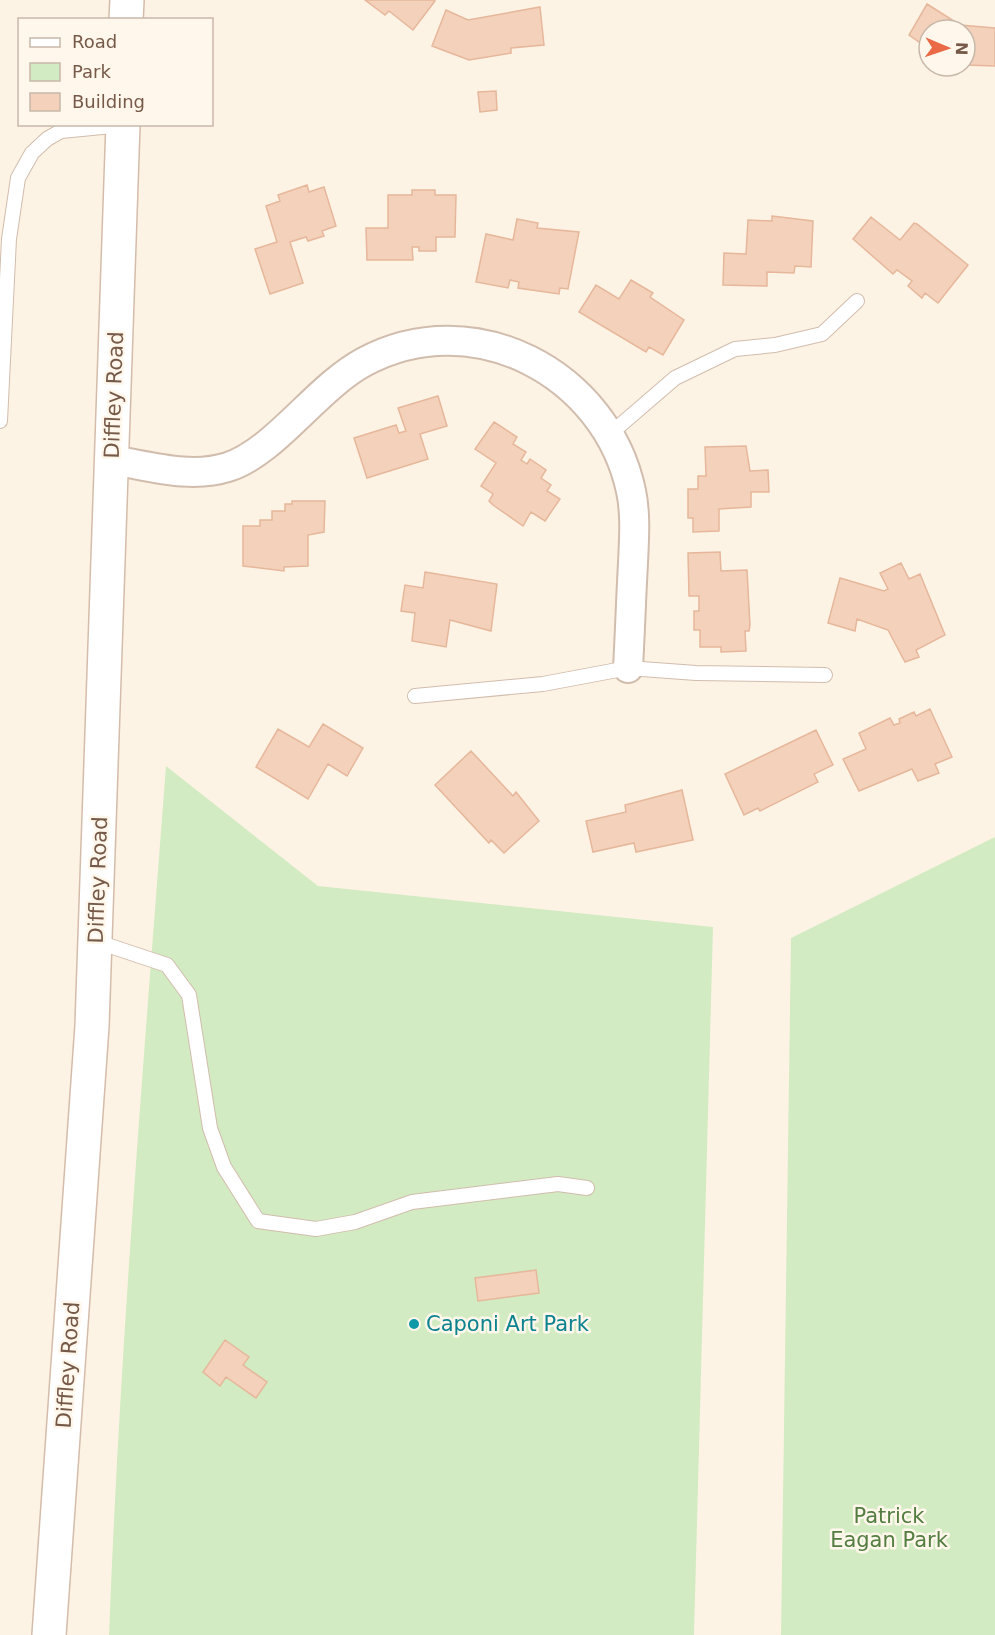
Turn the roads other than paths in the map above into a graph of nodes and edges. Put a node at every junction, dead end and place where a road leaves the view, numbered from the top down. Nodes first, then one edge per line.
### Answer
1 (127, 0) edge
2 (126, 18) edge
3 (113, 126) edge
4 (123, 126) edge
5 (857, 301) dead end
6 (0, 421) edge
7 (610, 434) junction
8 (112, 460) junction
9 (628, 668) junction
10 (825, 675) dead end
11 (415, 696) dead end
12 (95, 941) junction
13 (587, 1188) dead end
14 (50, 1635) edge

1 - 2 main road
3 - 6 lane
4 - 8 main road, Diffley Road
5 - 7 lane
7 - 8 street
7 - 9 street
8 - 12 main road, Diffley Road
9 - 10 lane
9 - 11 lane
12 - 13 lane
12 - 14 main road, Diffley Road

